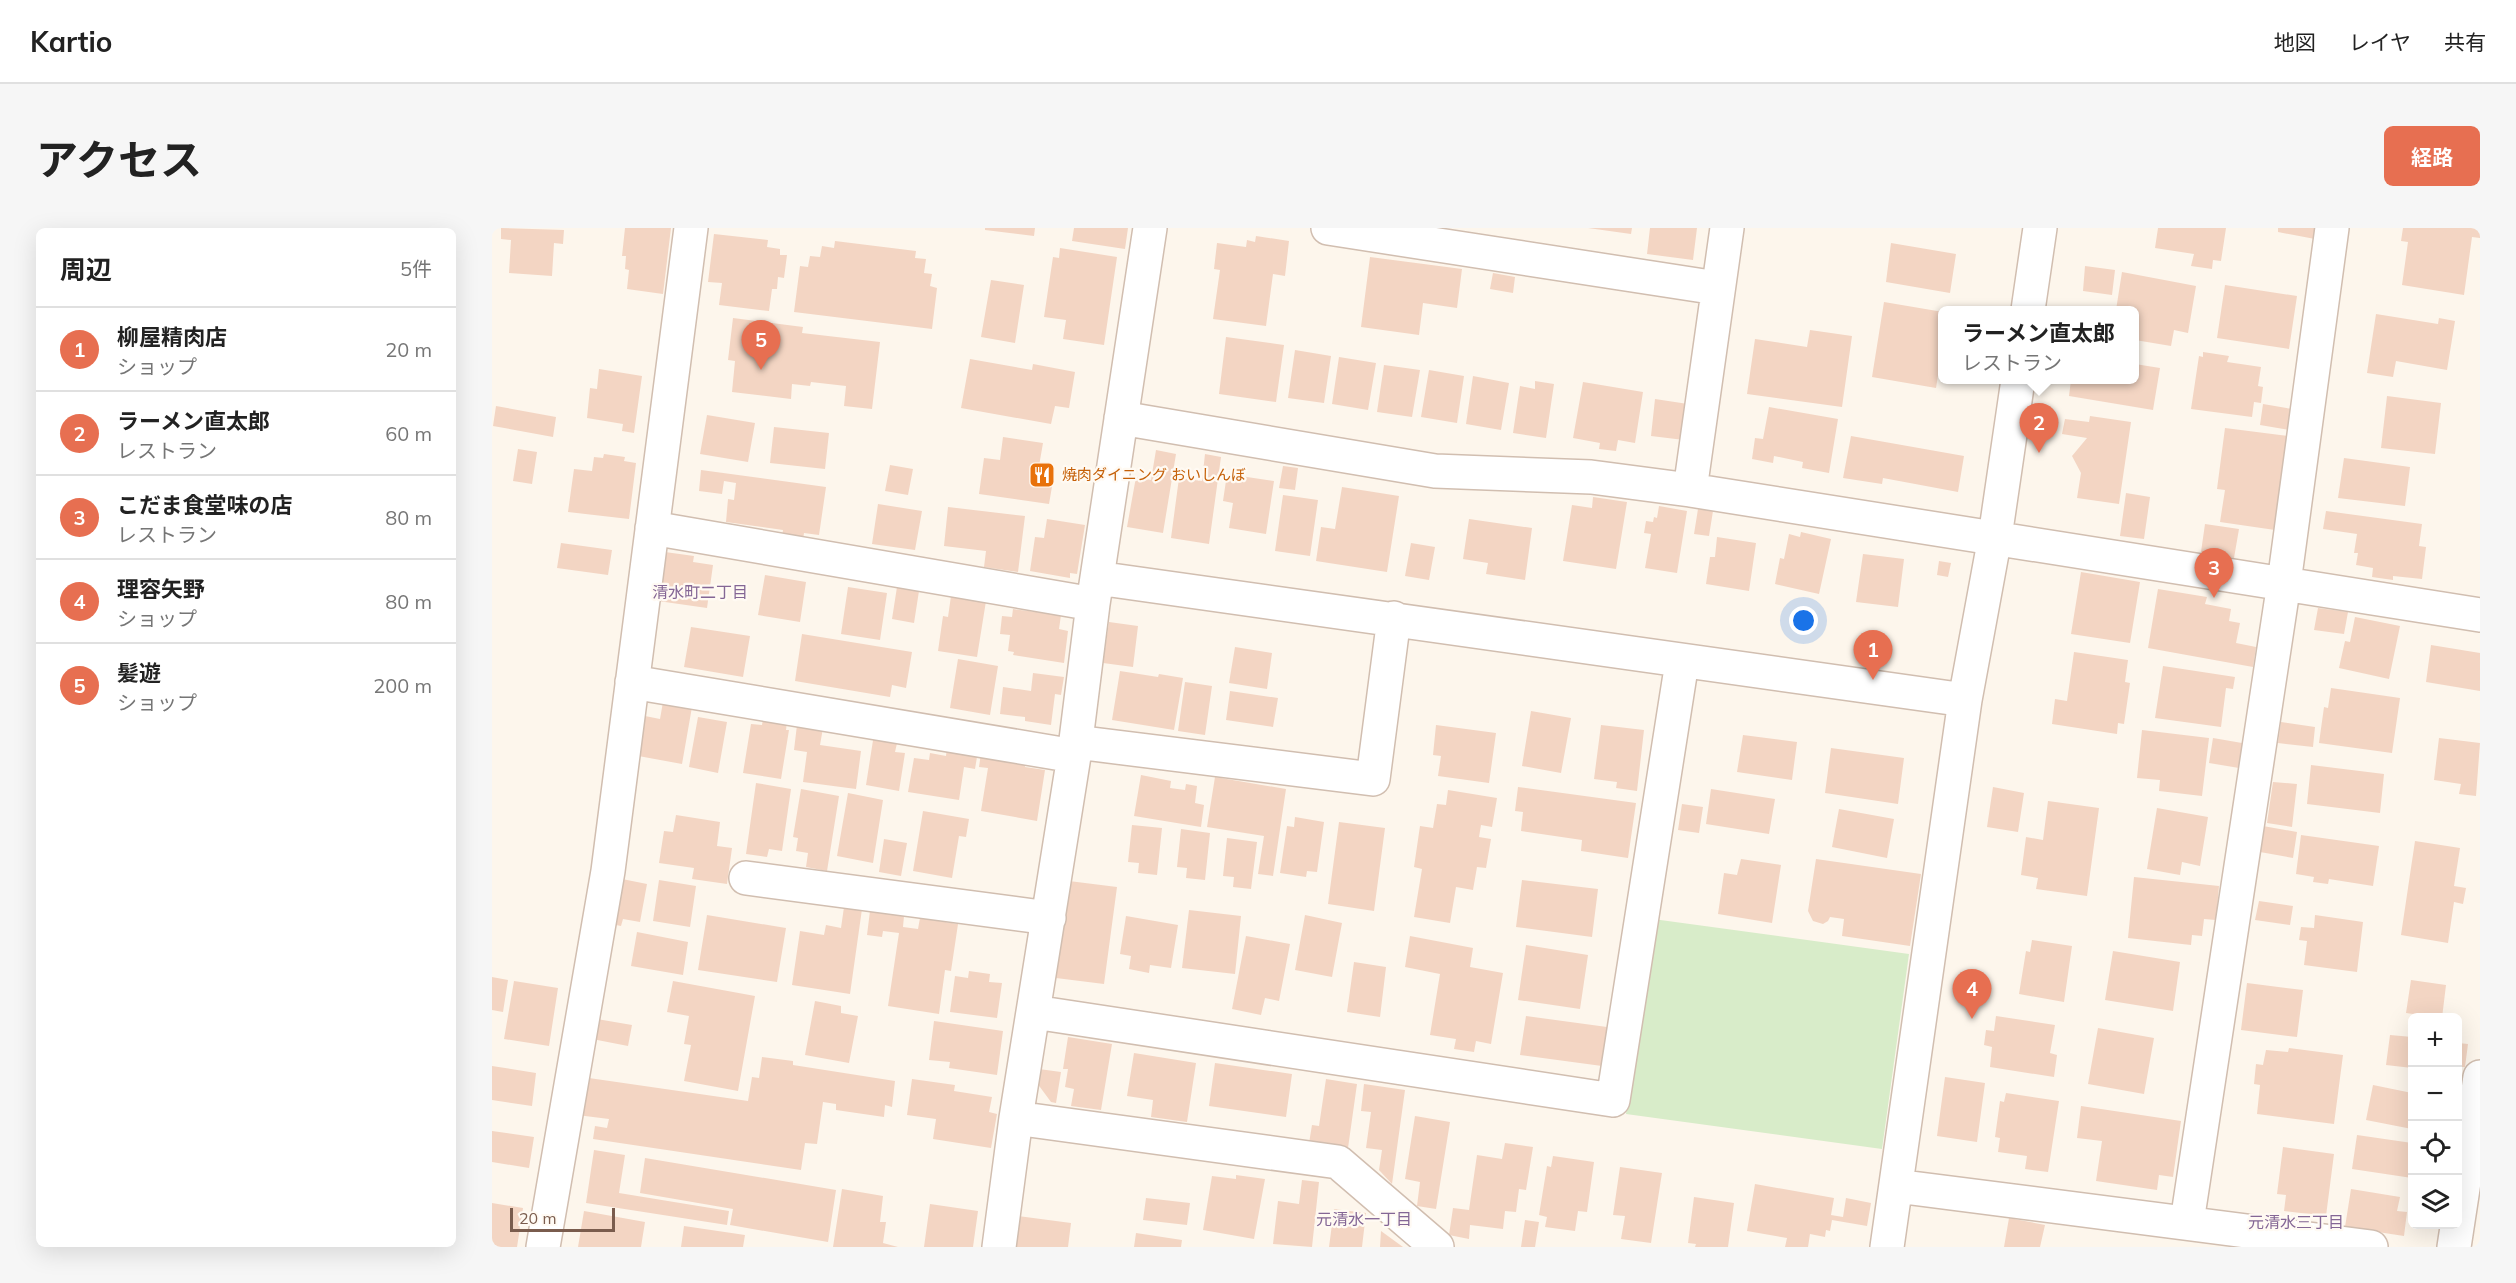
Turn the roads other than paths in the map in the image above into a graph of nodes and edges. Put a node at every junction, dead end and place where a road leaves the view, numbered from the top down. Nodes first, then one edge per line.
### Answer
1 (691, 228) edge
2 (1149, 228) edge
3 (1328, 228) edge
4 (1727, 228) edge
5 (2040, 228) edge
6 (2332, 228) edge
7 (1717, 288) junction
8 (2029, 306) edge
9 (2017, 384) edge
10 (1121, 418) junction
11 (1690, 490) junction
12 (652, 528) junction
13 (1995, 537) junction
14 (2284, 583) junction
15 (1095, 591) junction
16 (2480, 615) edge
17 (1394, 618) junction
18 (1682, 662) junction
19 (632, 682) junction
20 (1965, 700) junction
21 (1075, 749) junction
22 (746, 878) dead end
23 (1049, 918) junction
24 (1034, 1012) junction
25 (2480, 1077) edge
26 (1016, 1118) junction
27 (1896, 1186) junction
28 (2187, 1222) junction
29 (543, 1247) edge
30 (999, 1247) edge
31 (1437, 1247) edge
32 (1887, 1247) edge
33 (2371, 1247) edge
34 (2454, 1247) edge

1 - 12 street
2 - 10 street
3 - 7 street
4 - 7 street
5 - 8 street
6 - 14 street
7 - 11 street
9 - 13 street
10 - 11 street
10 - 15 street
11 - 13 street
12 - 15 street
12 - 19 street
13 - 14 street
13 - 20 street
14 - 16 street
14 - 28 street
15 - 17 street
15 - 21 street
17 - 18 street
17 - 21 street
18 - 20 street
18 - 24 street
19 - 21 street
19 - 29 street
20 - 27 street
21 - 23 street
22 - 23 street
23 - 24 street
24 - 26 street
25 - 34 street
26 - 30 street
26 - 31 street
27 - 28 street
27 - 32 street
28 - 33 street

